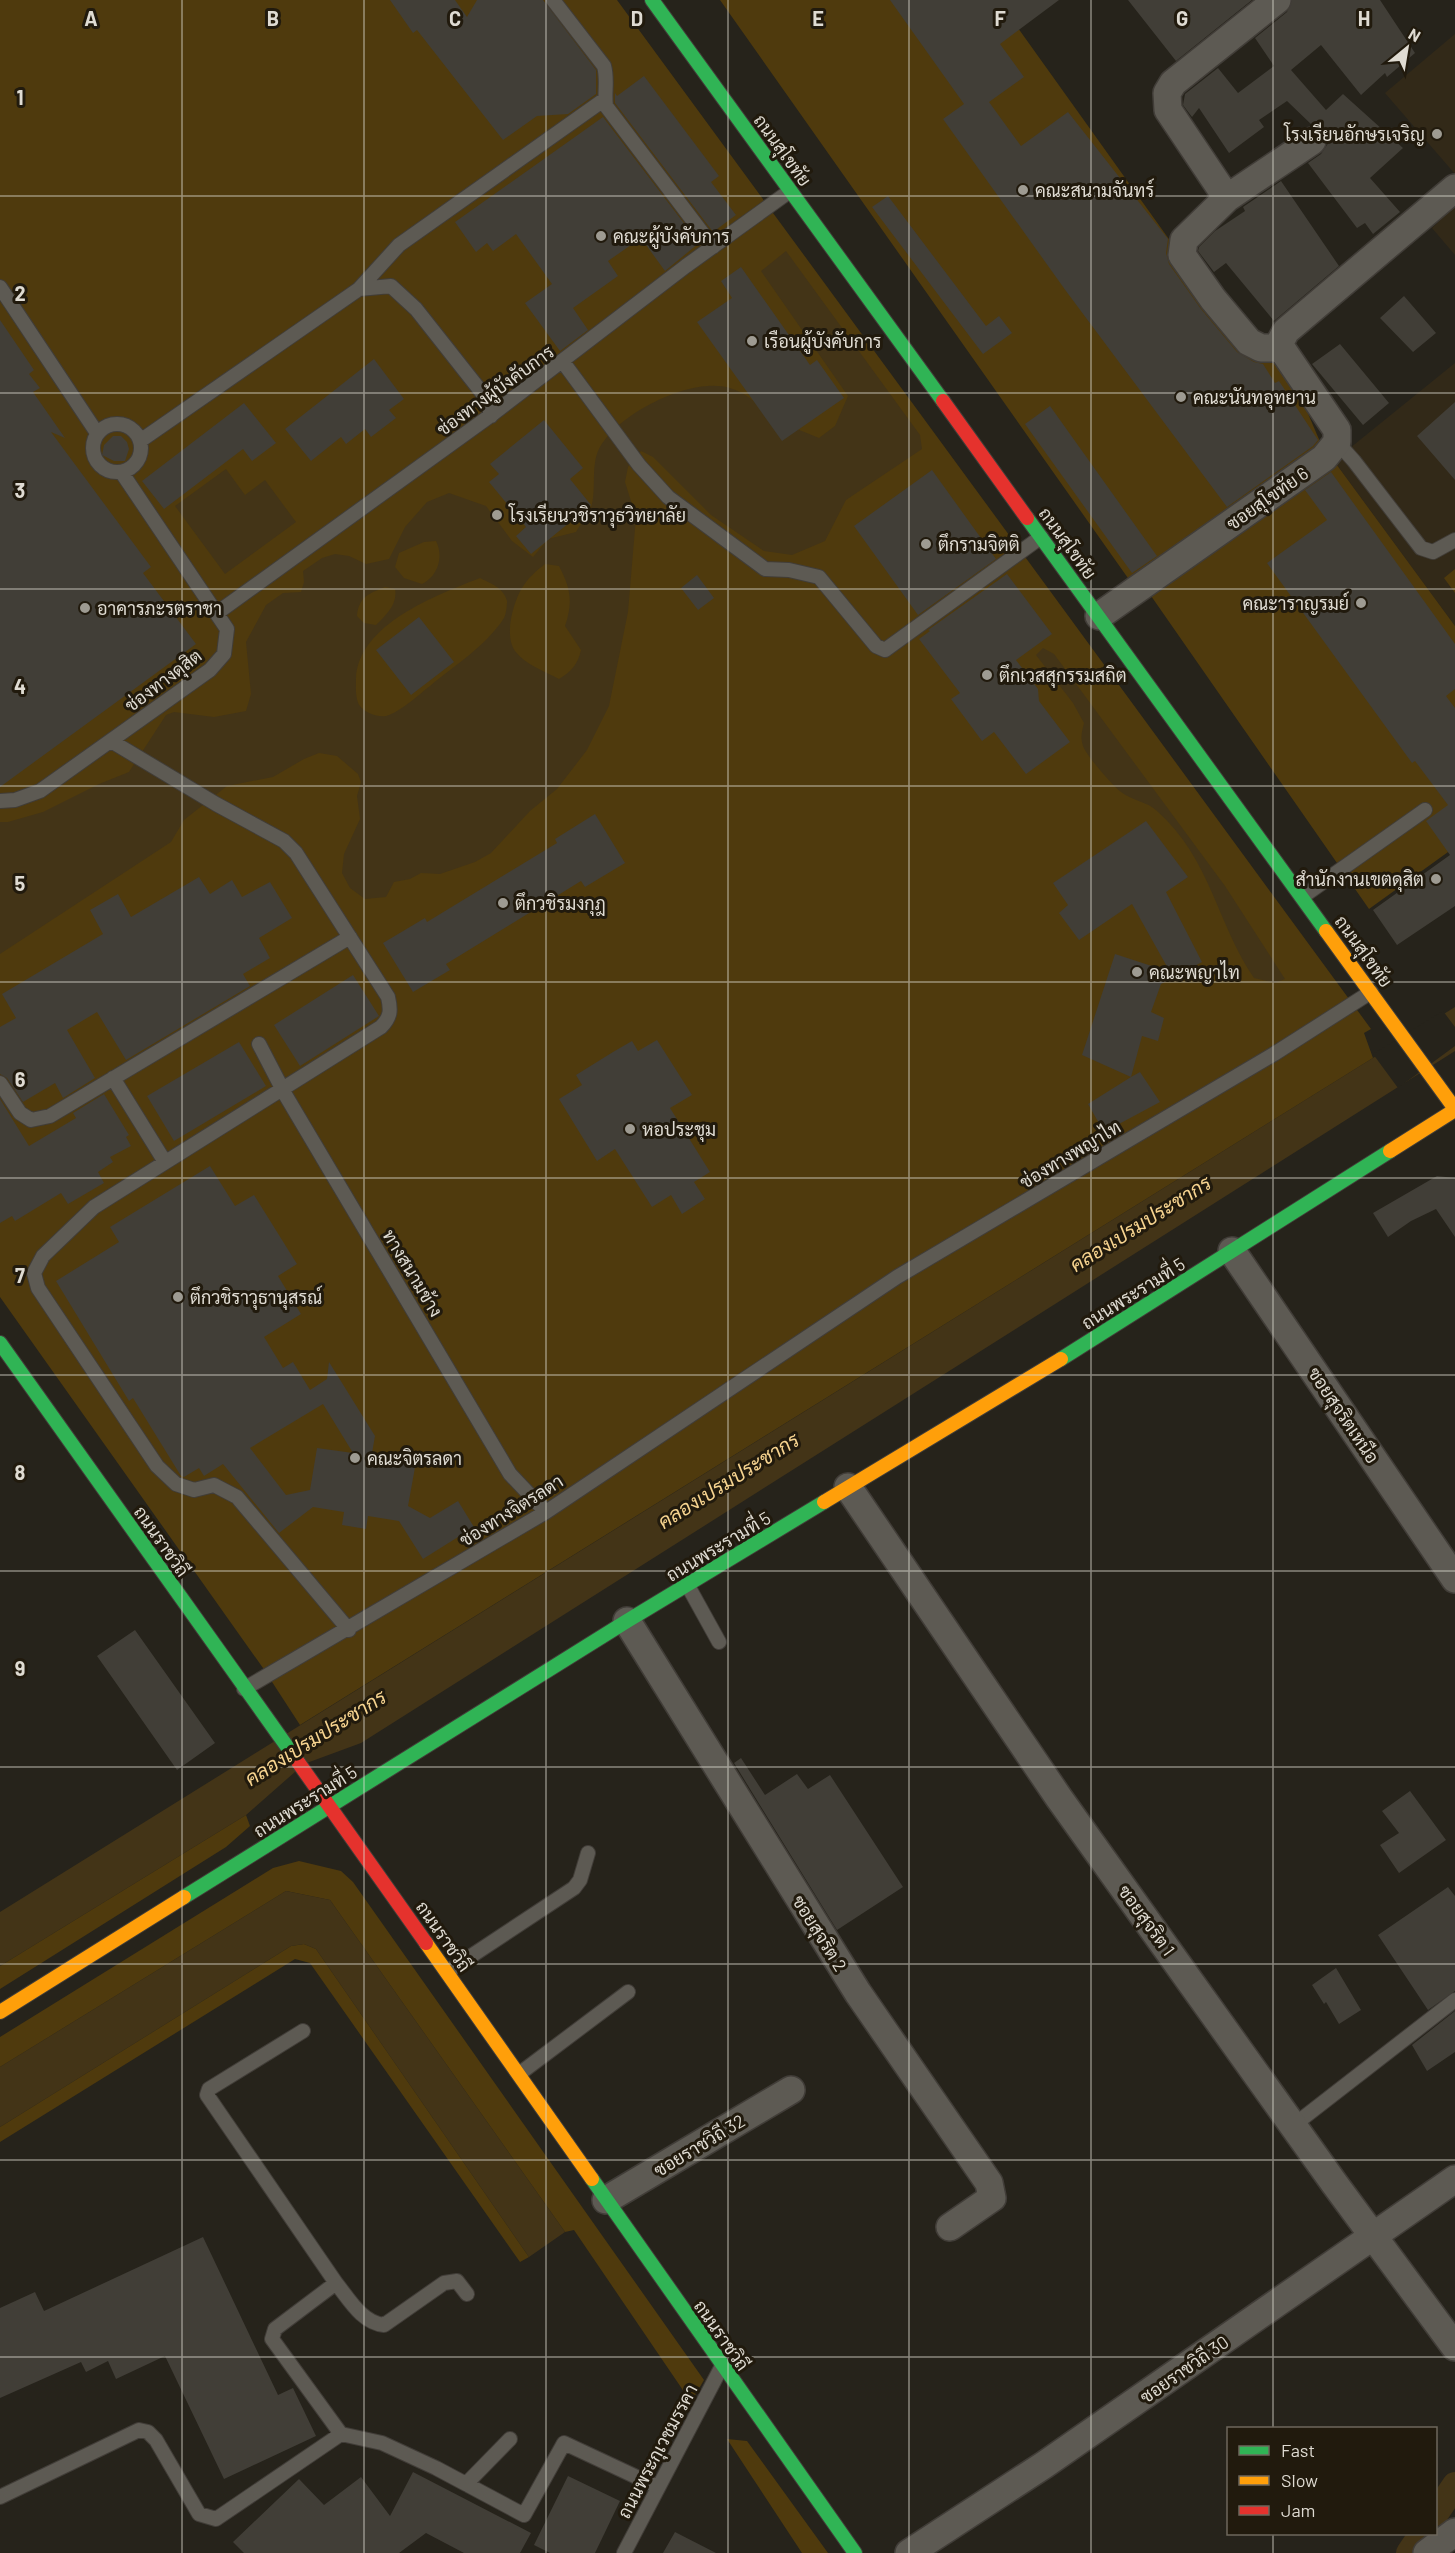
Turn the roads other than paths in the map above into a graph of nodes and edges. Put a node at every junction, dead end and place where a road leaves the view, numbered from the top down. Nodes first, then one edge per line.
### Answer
1 (553, 0) edge
2 (652, 0) edge
3 (1277, 0) edge
4 (605, 99) junction
5 (1312, 141) dead end
6 (1455, 188) edge
7 (790, 191) junction
8 (1227, 198) junction
9 (713, 247) junction
10 (0, 287) edge
11 (359, 289) junction
12 (1277, 348) junction
13 (563, 363) junction
14 (491, 416) junction
15 (97, 433) junction
16 (140, 441) junction
17 (1337, 442) junction
18 (122, 473) junction
19 (1041, 537) junction
20 (1455, 540) edge
21 (216, 613) junction
22 (1099, 616) junction
23 (111, 741) junction
24 (0, 801) edge
25 (1425, 810) dead end
26 (1302, 897) junction
27 (350, 937) junction
28 (1371, 992) junction
29 (259, 1044) dead end
30 (112, 1078) junction
31 (0, 1083) edge
32 (281, 1088) junction
33 (1455, 1109) edge
34 (165, 1162) junction
35 (1232, 1251) junction
36 (0, 1343) edge
37 (789, 1349) joint
38 (849, 1487) junction
39 (546, 1512) junction
40 (1455, 1579) edge
41 (688, 1586) junction
42 (627, 1621) junction
43 (349, 1630) junction
44 (719, 1642) dead end
45 (244, 1689) junction
46 (331, 1807) junction
47 (588, 1853) dead end
48 (447, 1972) junction
49 (628, 1992) dead end
50 (1455, 2000) edge
51 (0, 2012) edge
52 (303, 2031) dead end
53 (519, 2073) junction
54 (791, 2090) dead end
55 (1294, 2125) junction
56 (1455, 2179) edge
57 (606, 2200) junction
58 (950, 2227) dead end
59 (1373, 2235) junction
60 (336, 2283) junction
61 (466, 2294) dead end
62 (1455, 2347) edge
63 (722, 2366) junction
64 (341, 2434) junction
65 (510, 2439) dead end
66 (466, 2484) junction
67 (658, 2487) junction
68 (0, 2497) edge
69 (1455, 2532) edge
70 (624, 2553) edge
71 (855, 2553) edge
72 (909, 2553) edge
73 (1427, 2553) edge

1 - 4 lane
2 - 7 main road, ถนนสุโขทัย
3 - 8 street
4 - 9 lane
4 - 11 lane
5 - 8 street
6 - 12 street
7 - 9 lane, ช่องทางผู้บังคับการ
7 - 19 main road, ถนนสุโขทัย
8 - 12 street
9 - 13 lane, ช่องทางผู้บังคับการ
10 - 15 lane
11 - 14 lane
11 - 16 lane
12 - 17 street
13 - 14 lane, ช่องทางผู้บังคับการ
13 - 19 lane
14 - 21 lane, ช่องทางผู้บังคับการ
15 - 16 lane
15 - 18 lane
16 - 18 lane
17 - 20 lane
17 - 22 street, ซอยสุโขทัย 6
18 - 21 lane, ช่องทางดุสิต
19 - 22 main road, ถนนสุโขทัย
21 - 23 lane, ช่องทางดุสิต
22 - 26 main road, ถนนสุโขทัย
23 - 24 lane, ช่องทางดุสิต
23 - 27 lane
25 - 26 lane
26 - 28 main road, ถนนสุโขทัย
27 - 30 lane
27 - 32 lane
28 - 33 main road, ถนนสุโขทัย
28 - 37 lane, ช่องทางพญาไท
29 - 32 lane, ทางสนามข้าง
30 - 31 lane
30 - 34 lane
32 - 34 lane
32 - 39 lane, ทางสนามข้าง
33 - 35 main road, ถนนพระรามที่ 5
34 - 43 lane
35 - 38 main road, ถนนพระรามที่ 5
35 - 40 street, ซอยสุจริตเหนือ
36 - 45 main road, ถนนราชวิถี
37 - 39 lane, ช่องทางจิตรลดา
38 - 41 main road, ถนนพระรามที่ 5
38 - 55 street, ซอยสุจริต 1
39 - 43 lane, ช่องทางจิตรลดา
41 - 42 main road, ถนนพระรามที่ 5
41 - 44 lane
42 - 46 main road, ถนนพระรามที่ 5
42 - 58 street, ซอยสุจริต 2
43 - 45 lane, ช่องทางจิตรลดา
45 - 46 main road, ถนนราชวิถี
46 - 48 main road, ถนนราชวิถี
46 - 51 main road, ถนนพระรามที่ 5
47 - 48 lane
48 - 53 main road, ถนนราชวิถี
49 - 53 lane
50 - 55 lane
52 - 60 lane
53 - 57 main road, ถนนราชวิถี
54 - 57 street, ซอยราชวิถี 32
55 - 59 street, ซอยสุจริต 1
56 - 59 street, ซอยราชวิถี 30
57 - 63 main road, ถนนราชวิถี
59 - 62 street, ซอยสุจริต 1
59 - 72 street, ซอยราชวิถี 30
60 - 61 lane
60 - 64 lane
63 - 67 lane, ถนนพระกุเวชมรรคา
63 - 71 main road, ถนนราชวิถี
64 - 66 lane
64 - 68 lane
65 - 66 lane
66 - 67 lane
67 - 70 lane, ถนนพระกุเวชมรรคา
69 - 73 street

